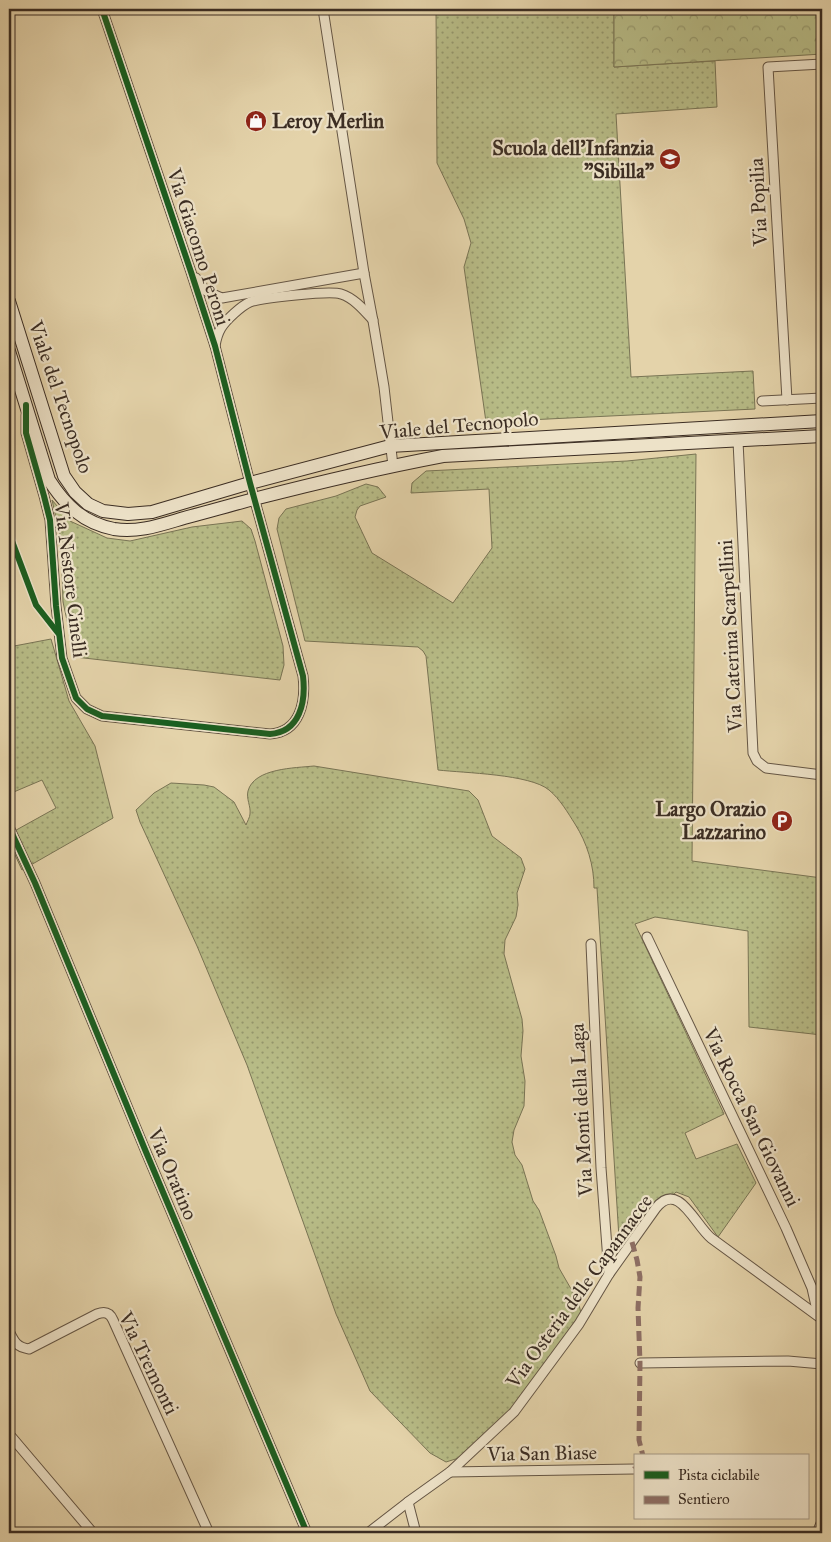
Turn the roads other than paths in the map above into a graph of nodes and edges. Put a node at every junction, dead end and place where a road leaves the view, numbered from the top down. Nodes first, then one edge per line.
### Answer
1 (110, 9) edge
2 (323, 9) edge
3 (104, 13) edge
4 (822, 64) edge
5 (191, 272) junction
6 (364, 273) junction
7 (9, 301) edge
8 (373, 321) junction
9 (215, 346) junction
10 (9, 351) edge
11 (822, 398) edge
12 (787, 400) junction
13 (762, 401) dead end
14 (26, 405) junction
15 (822, 422) edge
16 (822, 436) edge
17 (738, 441) junction
18 (390, 446) junction
19 (393, 466) junction
20 (250, 483) junction
21 (254, 499) junction
22 (102, 716) joint
23 (822, 775) edge
24 (9, 827) edge
25 (647, 937) dead end
26 (590, 944) dead end
27 (609, 1274) junction
28 (820, 1317) edge
29 (9, 1331) edge
30 (640, 1364) dead end
31 (822, 1364) edge
32 (9, 1434) edge
33 (634, 1469) edge
34 (450, 1472) junction
35 (408, 1502) junction
36 (822, 1521) edge
37 (93, 1533) edge
38 (209, 1533) edge
39 (307, 1533) edge
40 (368, 1533) edge
41 (416, 1533) edge
42 (817, 1533) edge

1 - 3 street
2 - 6 street
3 - 5 street, Via Giacomo Peroni
4 - 12 street, Via Popilia
5 - 6 street
5 - 9 street, Via Giacomo Peroni
6 - 8 street
7 - 20 main road, Viale del Tecnopolo
8 - 9 street
8 - 18 street
9 - 20 street, Via Giacomo Peroni
10 - 14 main road, Viale del Tecnopolo
11 - 12 street
12 - 13 street
14 - 21 main road, Viale del Tecnopolo
14 - 22 street, Via Nestore Cinelli
15 - 18 main road, Viale del Tecnopolo
16 - 17 main road, Viale del Tecnopolo
17 - 19 main road, Viale del Tecnopolo
17 - 23 street, Via Caterina Scarpellini
18 - 19 street
18 - 20 main road, Viale del Tecnopolo
19 - 21 main road, Viale del Tecnopolo
20 - 21 street, Via Giacomo Peroni
21 - 22 street, Via Giacomo Peroni
24 - 39 street, Via Oratino
25 - 28 street, Via Rocca San Giovanni
26 - 27 street, Via Monti della Laga
27 - 28 street, Via Osteria delle Capannacce
27 - 34 street, Via Osteria delle Capannacce
29 - 38 street, Via Tremonti
30 - 31 street
32 - 37 street
33 - 34 street, Via San Biase
34 - 35 street, Via Osteria delle Capannacce
35 - 40 street, Via Osteria delle Capannacce
35 - 41 street
36 - 42 street

